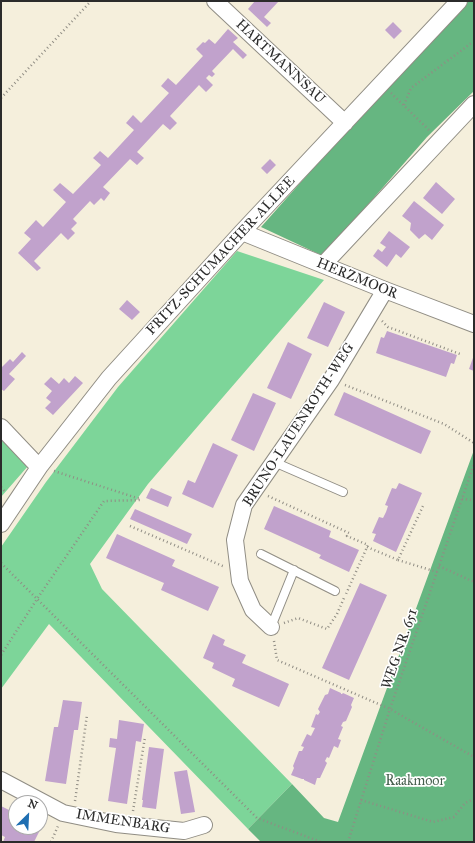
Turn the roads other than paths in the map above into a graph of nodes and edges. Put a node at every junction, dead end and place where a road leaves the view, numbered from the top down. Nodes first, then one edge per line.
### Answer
1 (215, 1) edge
2 (459, 1) edge
3 (474, 104) edge
4 (345, 123) junction
5 (242, 232) junction
6 (323, 265) junction
7 (385, 290) junction
8 (474, 324) edge
9 (1, 427) edge
10 (274, 462) junction
11 (40, 466) junction
12 (343, 492) dead end
13 (1, 524) edge
14 (261, 554) dead end
15 (294, 570) junction
16 (335, 591) dead end
17 (271, 627) joint
18 (1, 780) edge
19 (204, 825) dead end

1 - 4 street, HARTMANNSAU
2 - 4 street, FRITZ-SCHUMACHER-ALLEE
3 - 6 street
4 - 5 street, FRITZ-SCHUMACHER-ALLEE
5 - 6 street, HERZMOOR
5 - 11 street, FRITZ-SCHUMACHER-ALLEE
6 - 7 street, HERZMOOR
7 - 8 street, HERZMOOR
7 - 10 street, BRUNO-LAUENROTH-WEG
9 - 11 street
10 - 12 lane
10 - 17 street, BRUNO-LAUENROTH-WEG
11 - 13 street, FRITZ-SCHUMACHER-ALLEE
14 - 15 lane
15 - 16 lane
15 - 17 lane
18 - 19 street, IMMENBARG

